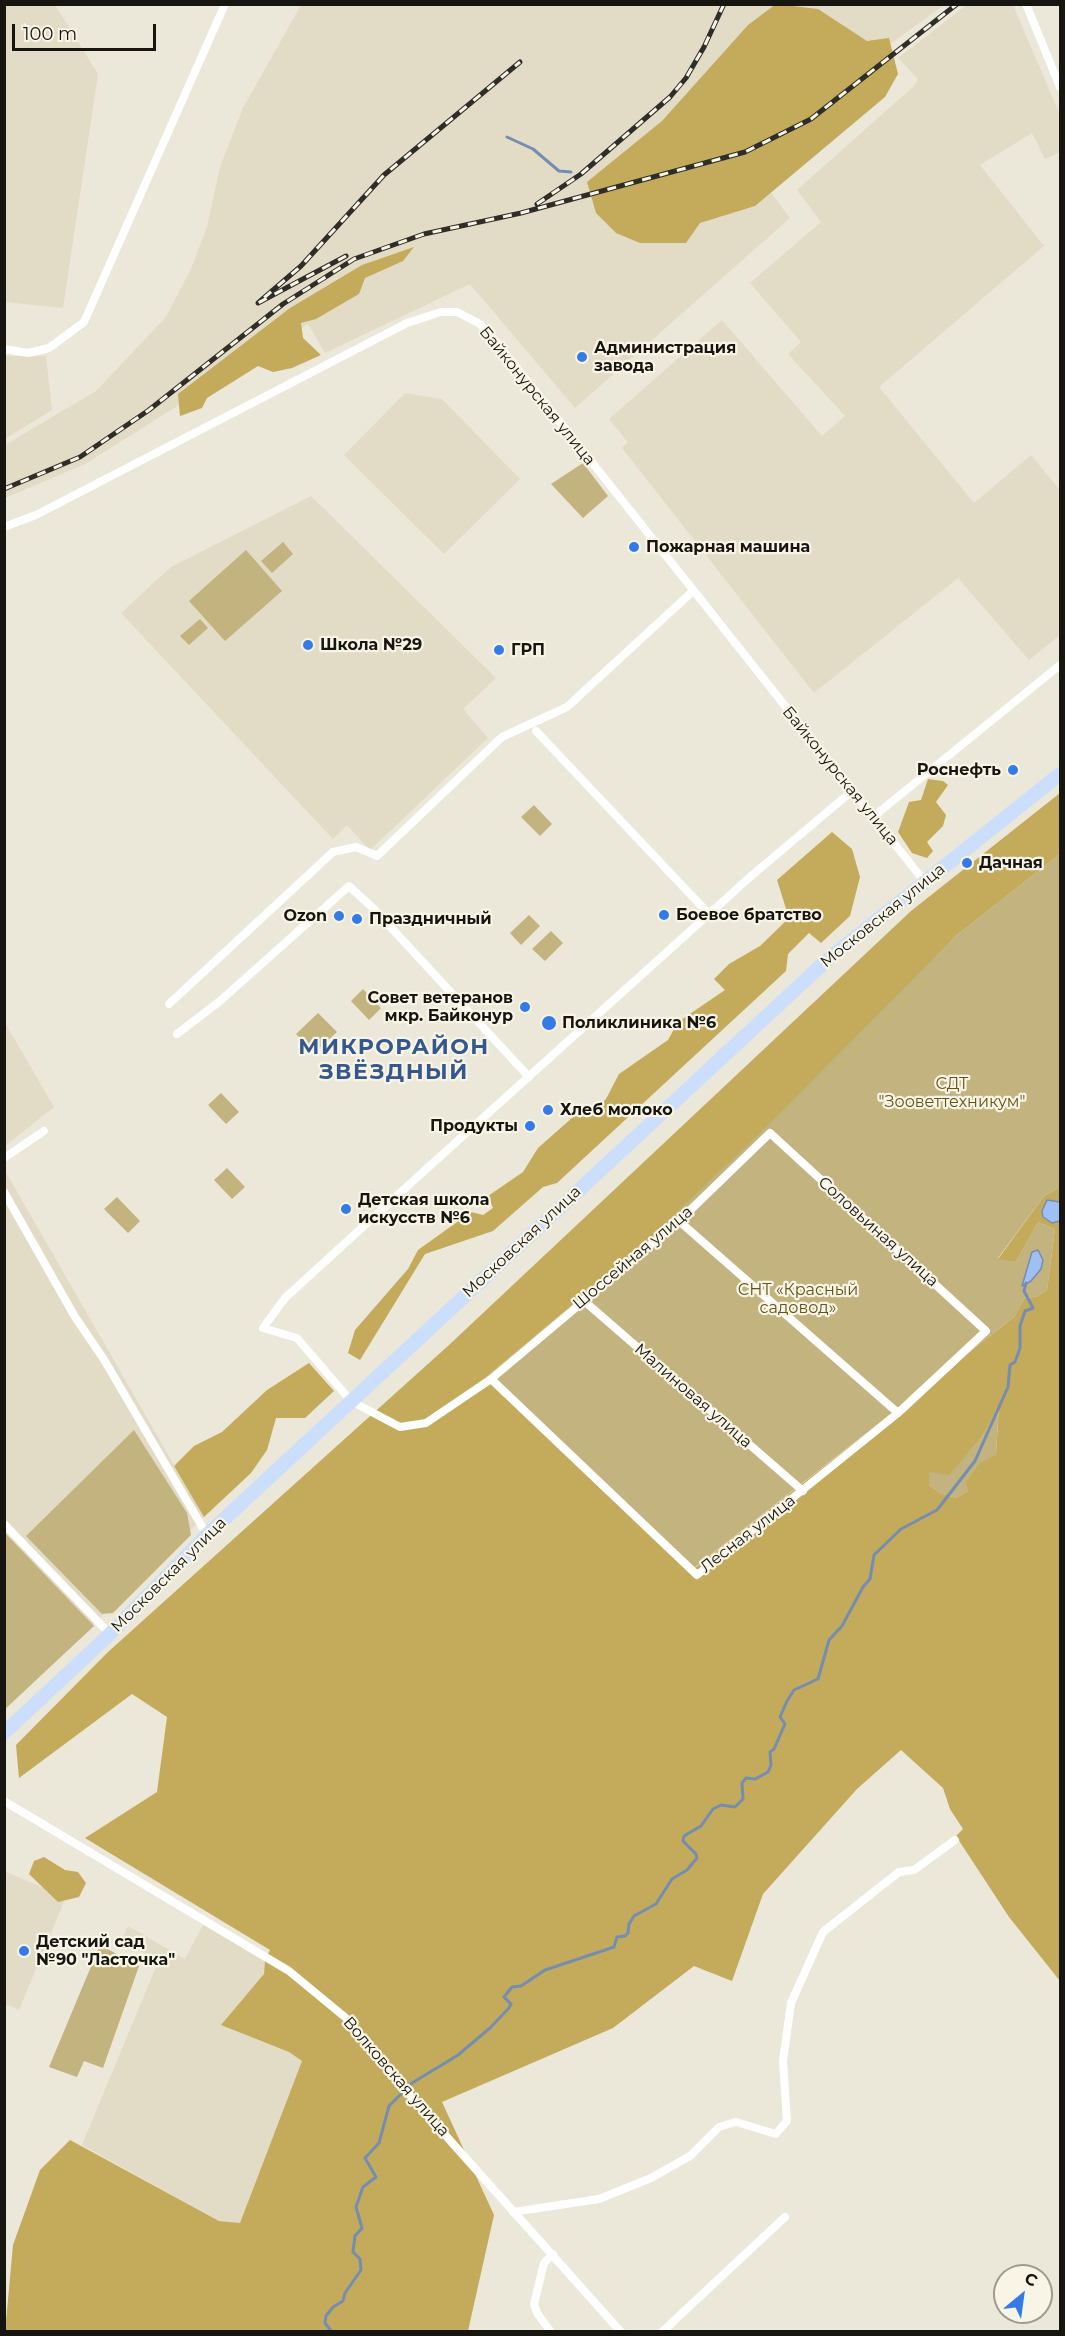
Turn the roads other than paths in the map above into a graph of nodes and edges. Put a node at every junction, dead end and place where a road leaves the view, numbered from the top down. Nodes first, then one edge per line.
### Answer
1 (225, 4) edge
2 (1026, 4) edge
3 (1060, 87) edge
4 (4, 349) edge
5 (4, 527) edge
6 (693, 591) junction
7 (1060, 665) edge
8 (536, 731) dead end
9 (1060, 774) edge
10 (852, 791) junction
11 (873, 817) junction
12 (924, 881) junction
13 (709, 914) junction
14 (169, 1004) dead end
15 (177, 1034) dead end
16 (529, 1077) junction
17 (44, 1131) dead end
18 (770, 1133) joint
19 (4, 1158) edge
20 (4, 1192) edge
21 (680, 1221) junction
22 (584, 1300) junction
23 (986, 1331) joint
24 (490, 1379) junction
25 (351, 1401) junction
26 (898, 1413) junction
27 (803, 1491) junction
28 (4, 1524) edge
29 (207, 1535) junction
30 (110, 1634) junction
31 (4, 1732) edge
32 (4, 1801) edge
33 (955, 1840) dead end
34 (513, 2212) junction
35 (785, 2217) dead end
36 (553, 2254) junction
37 (552, 2331) edge
38 (621, 2331) edge
39 (662, 2331) edge

1 - 4 street
2 - 3 street
5 - 6 street, Байконурская улица
6 - 10 street, Байконурская улица
6 - 14 street
7 - 11 street
8 - 13 street
9 - 12 main road, Московская улица
10 - 11 street, Байконурская улица
10 - 13 street
11 - 12 street, Байконурская улица
12 - 25 main road, Московская улица
13 - 16 street
15 - 16 street
16 - 25 street
17 - 19 street
18 - 21 street, Шоссейная улица
18 - 23 street, Соловьиная улица
20 - 29 street
21 - 22 street, Шоссейная улица
21 - 26 street
22 - 24 street, Шоссейная улица
22 - 27 street, Малиновая улица
23 - 26 street, Лесная улица
24 - 25 street, Шоссейная улица
24 - 27 street, Лесная улица
25 - 29 main road, Московская улица
26 - 27 street, Лесная улица
28 - 30 street
29 - 30 main road, Московская улица
30 - 31 main road, Московская улица
32 - 34 street, Волковская улица
33 - 34 street
34 - 36 street, Волковская улица
35 - 39 street
36 - 37 street
36 - 38 street, Волковская улица

